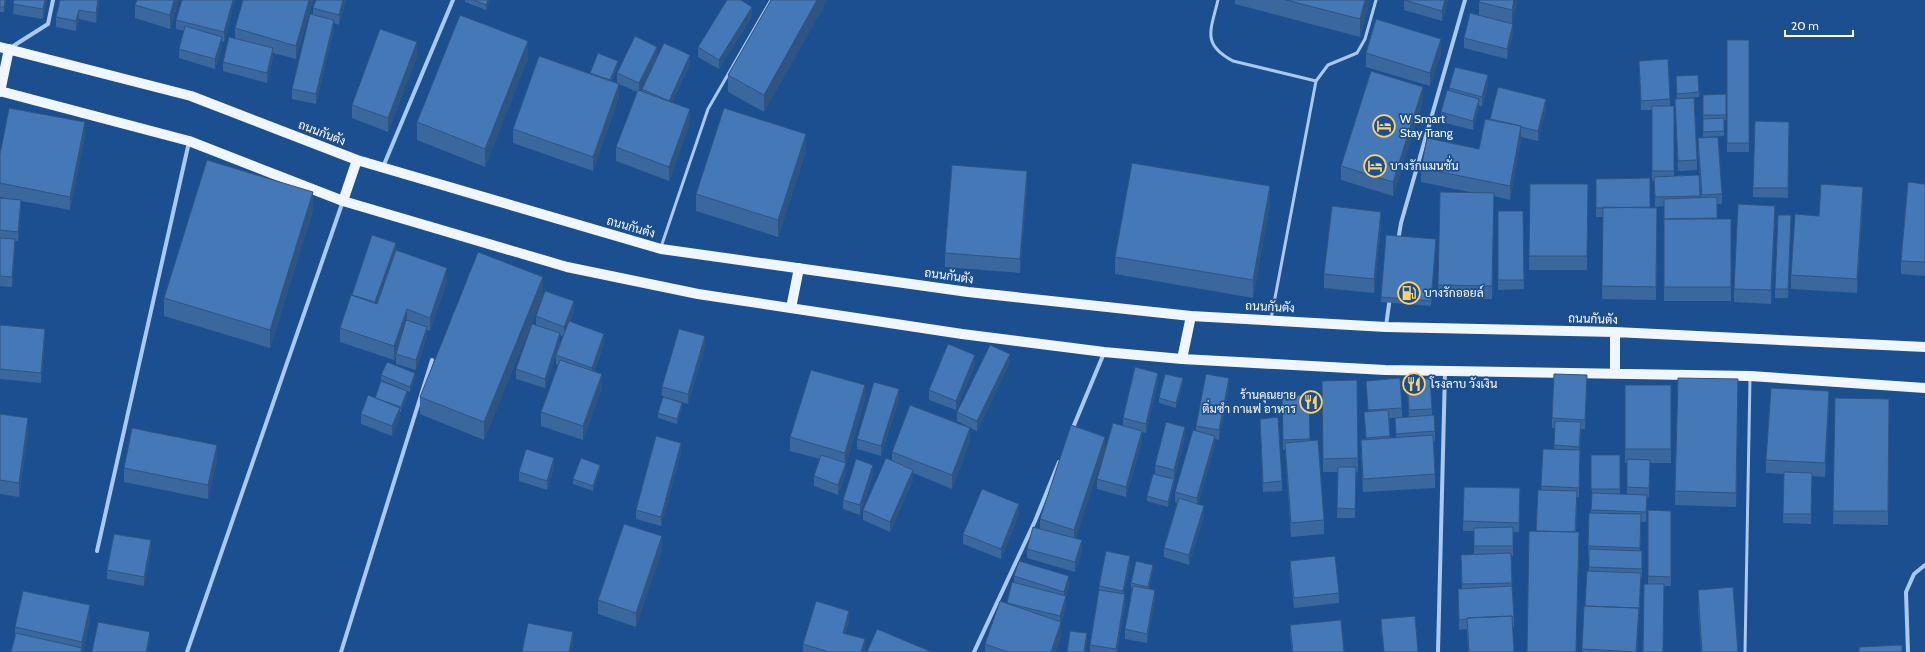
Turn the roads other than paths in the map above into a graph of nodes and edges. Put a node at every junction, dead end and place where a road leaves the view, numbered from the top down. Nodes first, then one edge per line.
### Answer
1 (53, 0) edge
2 (453, 0) edge
3 (771, 0) edge
4 (1218, 0) edge
5 (1376, 0) edge
6 (1465, 0) edge
7 (4, 48) edge
8 (1316, 81) junction
9 (0, 92) edge
10 (189, 141) junction
11 (357, 160) junction
12 (382, 168) junction
13 (343, 201) junction
14 (1398, 245) edge
15 (661, 249) junction
16 (799, 268) junction
17 (1391, 290) edge
18 (792, 308) junction
19 (1191, 316) junction
20 (1271, 320) junction
21 (1386, 327) junction
22 (1615, 332) junction
23 (1925, 347) edge
24 (1104, 352) junction
25 (1182, 359) junction
26 (432, 360) dead end
27 (1445, 372) junction
28 (1615, 372) junction
29 (1750, 376) junction
30 (1925, 388) edge
31 (1071, 433) edge
32 (1062, 455) edge
33 (97, 551) dead end
34 (1925, 565) edge
35 (187, 652) edge
36 (341, 652) edge
37 (974, 652) edge
38 (1438, 652) edge
39 (1745, 652) edge
40 (1908, 652) edge

1 - 7 street
2 - 12 street
3 - 15 lane
4 - 8 lane
5 - 8 lane
6 - 14 street
7 - 9 main road
7 - 11 main road, ถนนกันตัง
8 - 20 lane
9 - 10 main road
10 - 13 main road
10 - 33 street
11 - 12 main road, ถนนกันตัง
11 - 13 main road
12 - 15 main road, ถนนกันตัง
13 - 18 main road
13 - 35 street
15 - 16 main road, ถนนกันตัง
16 - 18 main road
16 - 19 main road, ถนนกันตัง
17 - 21 street
18 - 24 main road
19 - 20 main road, ถนนกันตัง
19 - 25 main road
20 - 21 main road, ถนนกันตัง
21 - 22 main road, ถนนกันตัง
22 - 23 main road, ถนนกันตัง
22 - 28 main road
24 - 25 main road
24 - 31 street
25 - 27 main road
26 - 36 street
27 - 28 main road
27 - 38 street
28 - 29 main road
29 - 30 main road
29 - 39 lane
32 - 37 street
34 - 40 street

